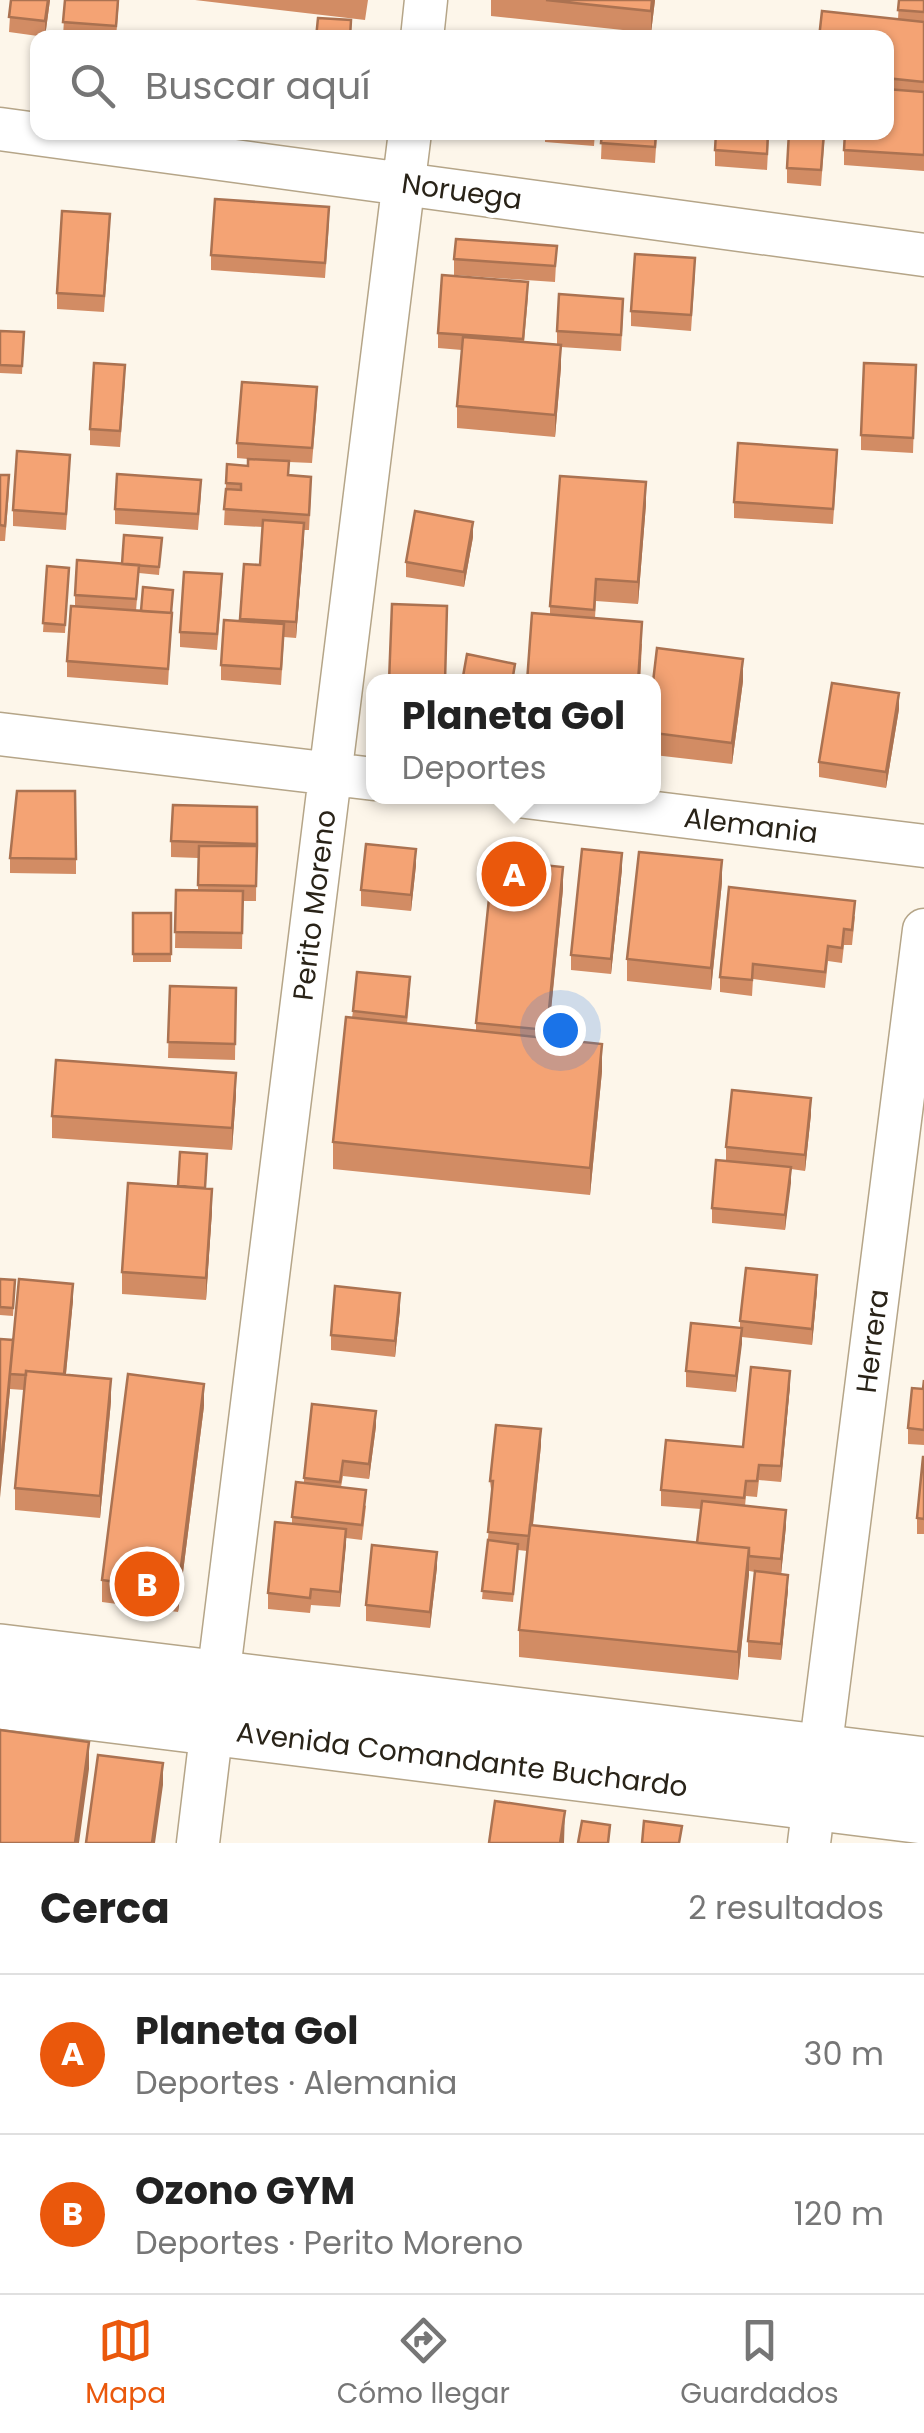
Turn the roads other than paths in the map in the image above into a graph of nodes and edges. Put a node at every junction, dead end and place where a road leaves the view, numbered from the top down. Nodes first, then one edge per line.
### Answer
1 (426, 0) edge
2 (423, 30) edge
3 (0, 128) edge
4 (30, 132) edge
5 (90, 140) edge
6 (409, 140) edge
7 (404, 182) junction
8 (924, 255) edge
9 (0, 734) edge
10 (330, 774) junction
11 (366, 778) edge
12 (583, 804) edge
13 (924, 846) edge
14 (924, 930) edge
15 (0, 1652) edge
16 (0, 1701) edge
17 (215, 1702) junction
18 (924, 1765) edge
19 (814, 1799) edge
20 (924, 1816) edge
21 (198, 1843) edge

1 - 2 street
3 - 4 street, Noruega
5 - 7 street, Noruega
6 - 7 street, Perito Moreno
7 - 8 street, Noruega
7 - 10 street, Perito Moreno
9 - 10 street
10 - 11 street
10 - 17 street, Perito Moreno
12 - 13 street, Alemania
14 - 19 street, Herrera
15 - 17 main road, Avenida Comandante Buchardo
16 - 17 main road, Avenida Comandante Buchardo
17 - 19 main road, Avenida Comandante Buchardo
17 - 21 street, Perito Moreno
18 - 19 main road, Avenida Comandante Buchardo
19 - 20 main road, Avenida Comandante Buchardo

